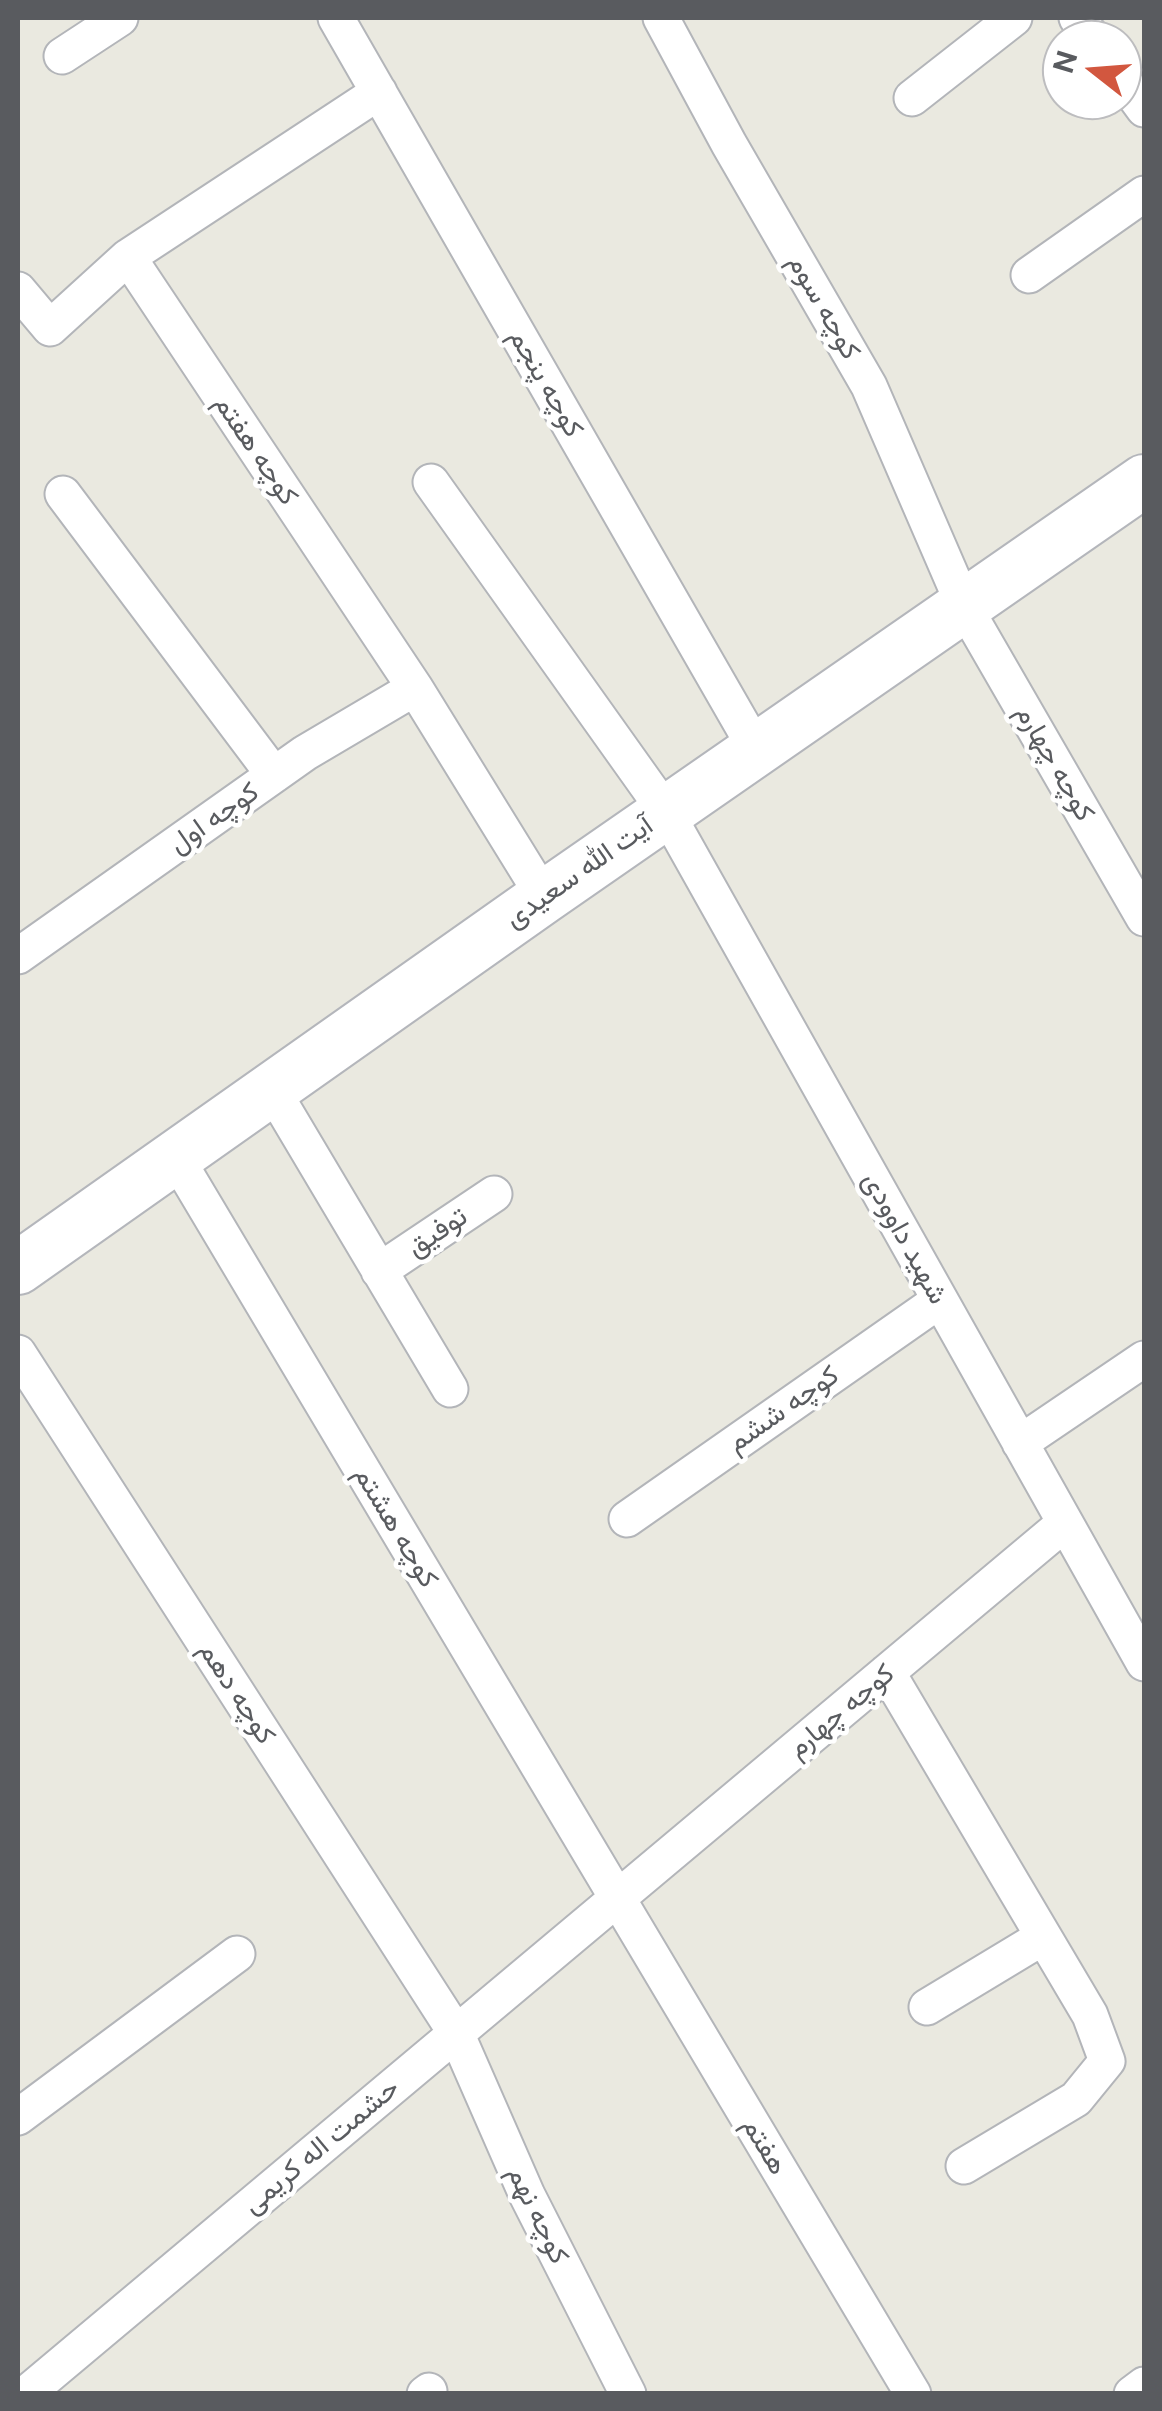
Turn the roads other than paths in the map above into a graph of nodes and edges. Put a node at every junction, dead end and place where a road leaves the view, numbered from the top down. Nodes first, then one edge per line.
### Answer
1 (120, 18) edge
2 (336, 18) edge
3 (662, 18) edge
4 (1014, 18) edge
5 (62, 56) dead end
6 (379, 92) junction
7 (912, 98) dead end
8 (1144, 194) edge
9 (128, 257) junction
10 (1029, 275) dead end
11 (18, 290) edge
12 (1144, 481) edge
13 (430, 482) dead end
14 (63, 494) dead end
15 (965, 608) junction
16 (415, 688) junction
17 (756, 749) junction
18 (274, 775) junction
19 (666, 812) junction
20 (544, 896) junction
21 (1144, 918) edge
22 (18, 956) edge
23 (271, 1088) junction
24 (175, 1156) junction
25 (494, 1194) dead end
26 (18, 1268) edge
27 (379, 1270) junction
28 (940, 1300) junction
29 (18, 1353) edge
30 (1144, 1358) edge
31 (450, 1389) dead end
32 (1020, 1443) junction
33 (627, 1519) dead end
34 (1065, 1523) junction
35 (1139, 1640) edge
36 (887, 1672) junction
37 (617, 1898) junction
38 (1043, 1937) junction
39 (237, 1954) dead end
40 (927, 2006) dead end
41 (456, 2033) junction
42 (18, 2117) edge
43 (964, 2166) dead end
44 (1144, 2385) edge
45 (26, 2394) edge
46 (628, 2394) edge
47 (913, 2394) edge
48 (1132, 2394) edge

1 - 5 street
2 - 6 street, کوچه پنجم
3 - 15 street, کوچه سوم
4 - 7 street
6 - 9 street
6 - 17 street, کوچه پنجم
8 - 10 street
9 - 11 street
9 - 16 street, کوچه هفتم
12 - 15 street, آیت الله سعیدی
13 - 19 street, شهید داوودی
14 - 18 street
15 - 17 street, آیت الله سعیدی
15 - 21 street, کوچه چهارم
16 - 18 street, کوچه اول
16 - 20 street, کوچه هفتم
17 - 19 street, آیت الله سعیدی
18 - 22 street, کوچه اول
19 - 20 street, آیت الله سعیدی
19 - 28 street, شهید داوودی
20 - 23 street, آیت الله سعیدی
23 - 24 street, آیت الله سعیدی
23 - 27 street
24 - 26 street, آیت الله سعیدی
24 - 37 street, کوچه هشتم
25 - 27 street, توفیق
27 - 31 street
28 - 32 street, شهید داوودی
28 - 33 street, کوچه ششم
29 - 41 street, کوچه دهم
30 - 32 street
32 - 34 street, شهید داوودی
34 - 35 street, شهید داوودی
34 - 36 street, کوچه چهارم
36 - 37 street, کوچه چهارم
36 - 38 street
37 - 41 street, حشمت اله کریمی
37 - 47 street, هفتم
38 - 40 street
38 - 43 street
39 - 42 street
41 - 45 street, حشمت اله کریمی
41 - 46 street, کوچه نهم
44 - 48 street

